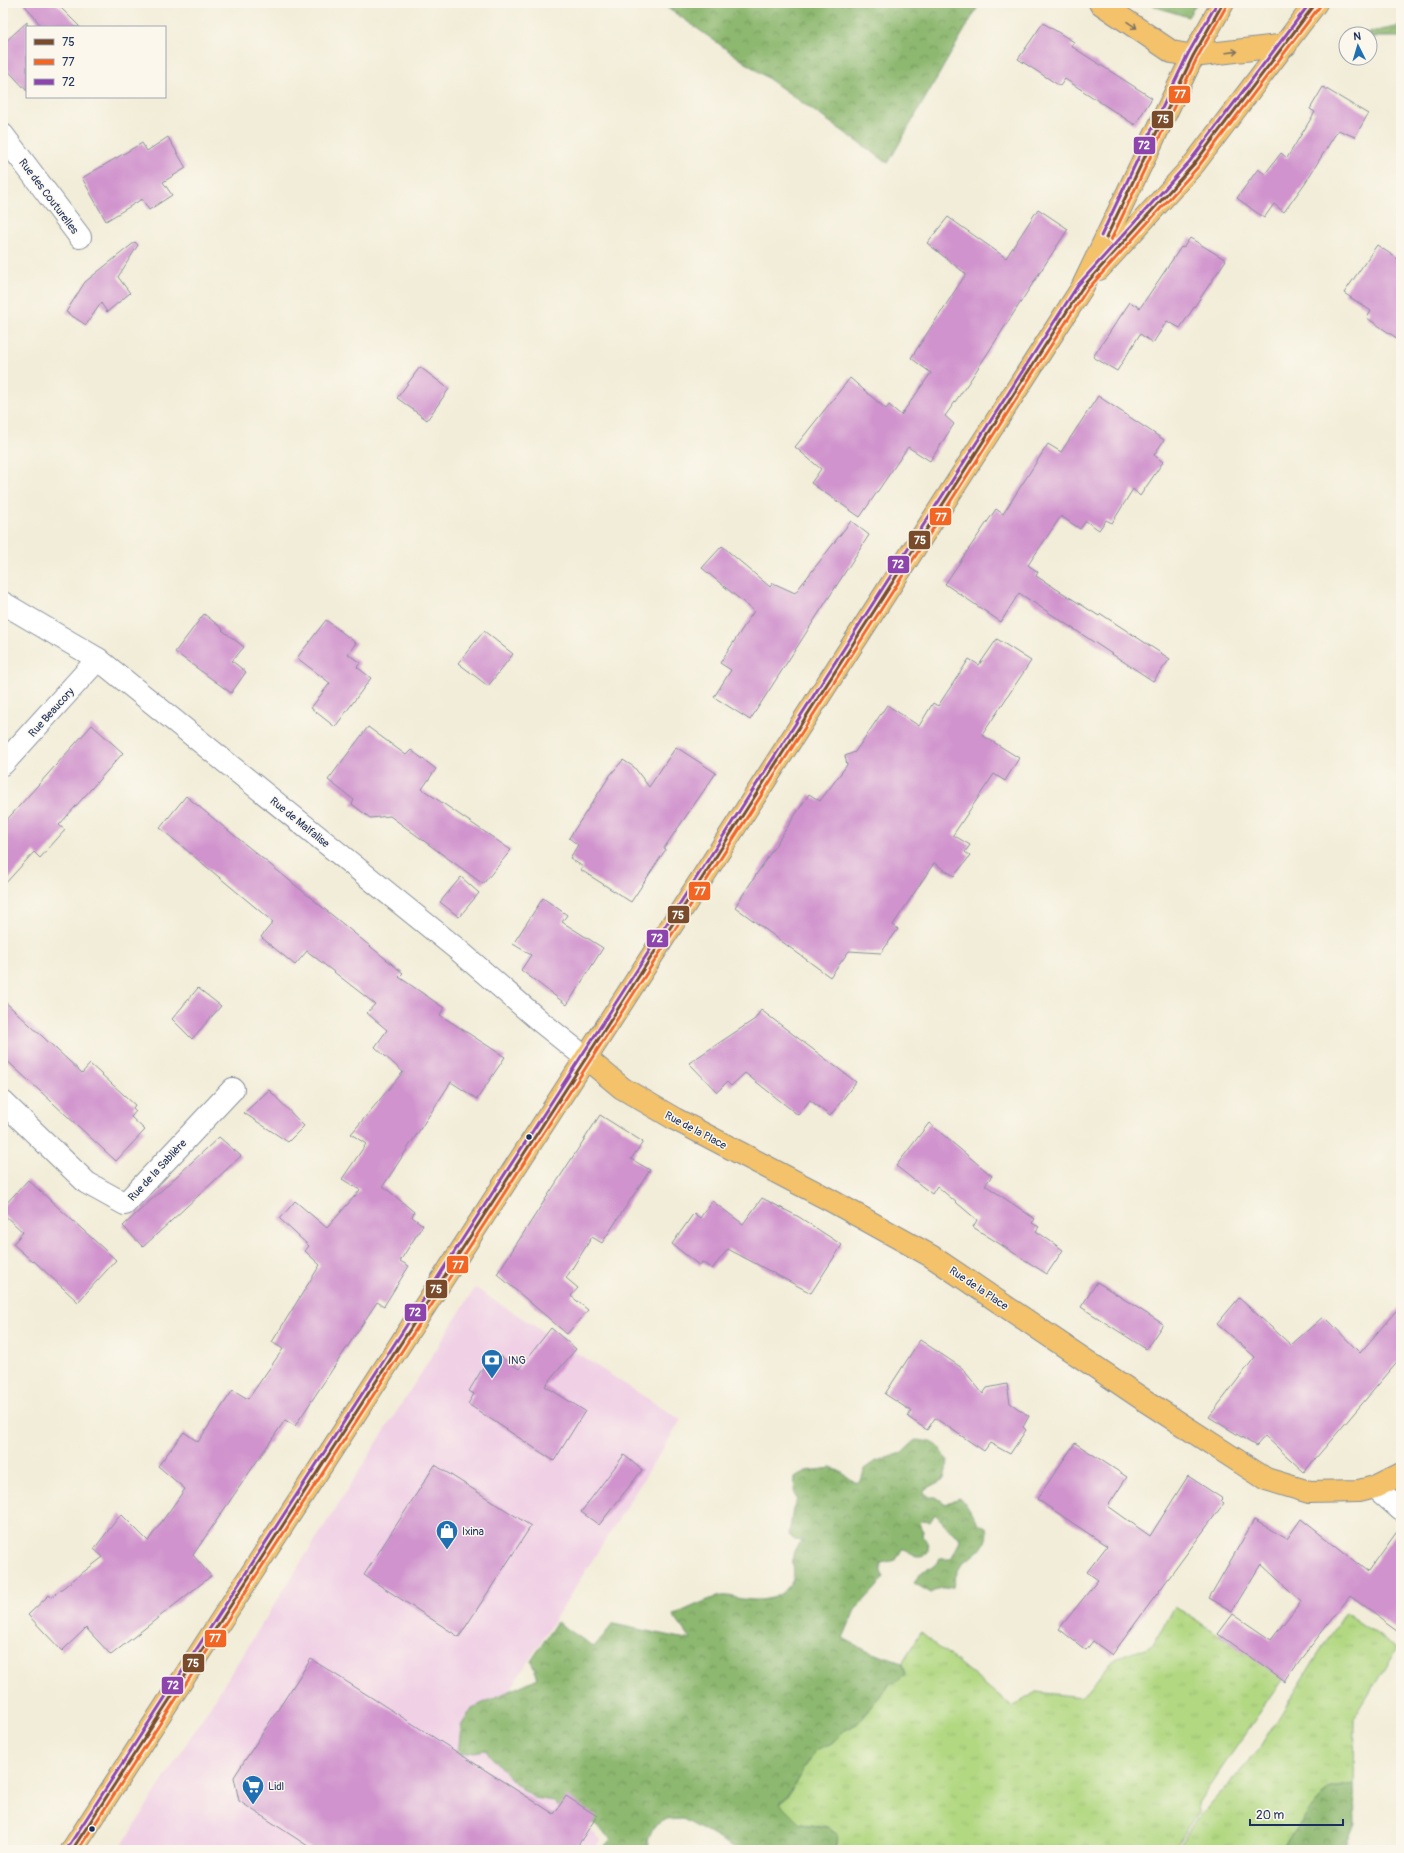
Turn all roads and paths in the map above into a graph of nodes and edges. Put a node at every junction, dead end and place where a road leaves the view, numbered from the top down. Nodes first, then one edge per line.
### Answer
1 (1100, 3) edge
2 (1223, 3) edge
3 (1316, 3) edge
4 (1286, 45) junction
5 (1193, 56) junction
6 (3, 135) edge
7 (80, 238) dead end
8 (1082, 288) junction
9 (3, 603) edge
10 (98, 659) junction
11 (3, 764) edge
12 (586, 1058) junction
13 (233, 1089) dead end
14 (3, 1102) edge
15 (1401, 1474) edge
16 (1375, 1487) junction
17 (1401, 1510) edge
18 (72, 1850) edge

1 -> 5 main road
2 - 5 main road
3 - 4 main road
5 -> 4 main road
4 - 8 main road
5 - 8 main road
6 - 7 street, Rue des Couturelles
8 - 12 main road
9 - 10 street, Rue de Malfalise
10 - 11 street, Rue Beaucory
10 - 12 street, Rue de Malfalise
12 - 16 main road, Rue de la Place
12 - 18 main road
13 - 14 street, Rue de la Sablière
15 - 16 main road, Rue de la Place
16 - 17 street

